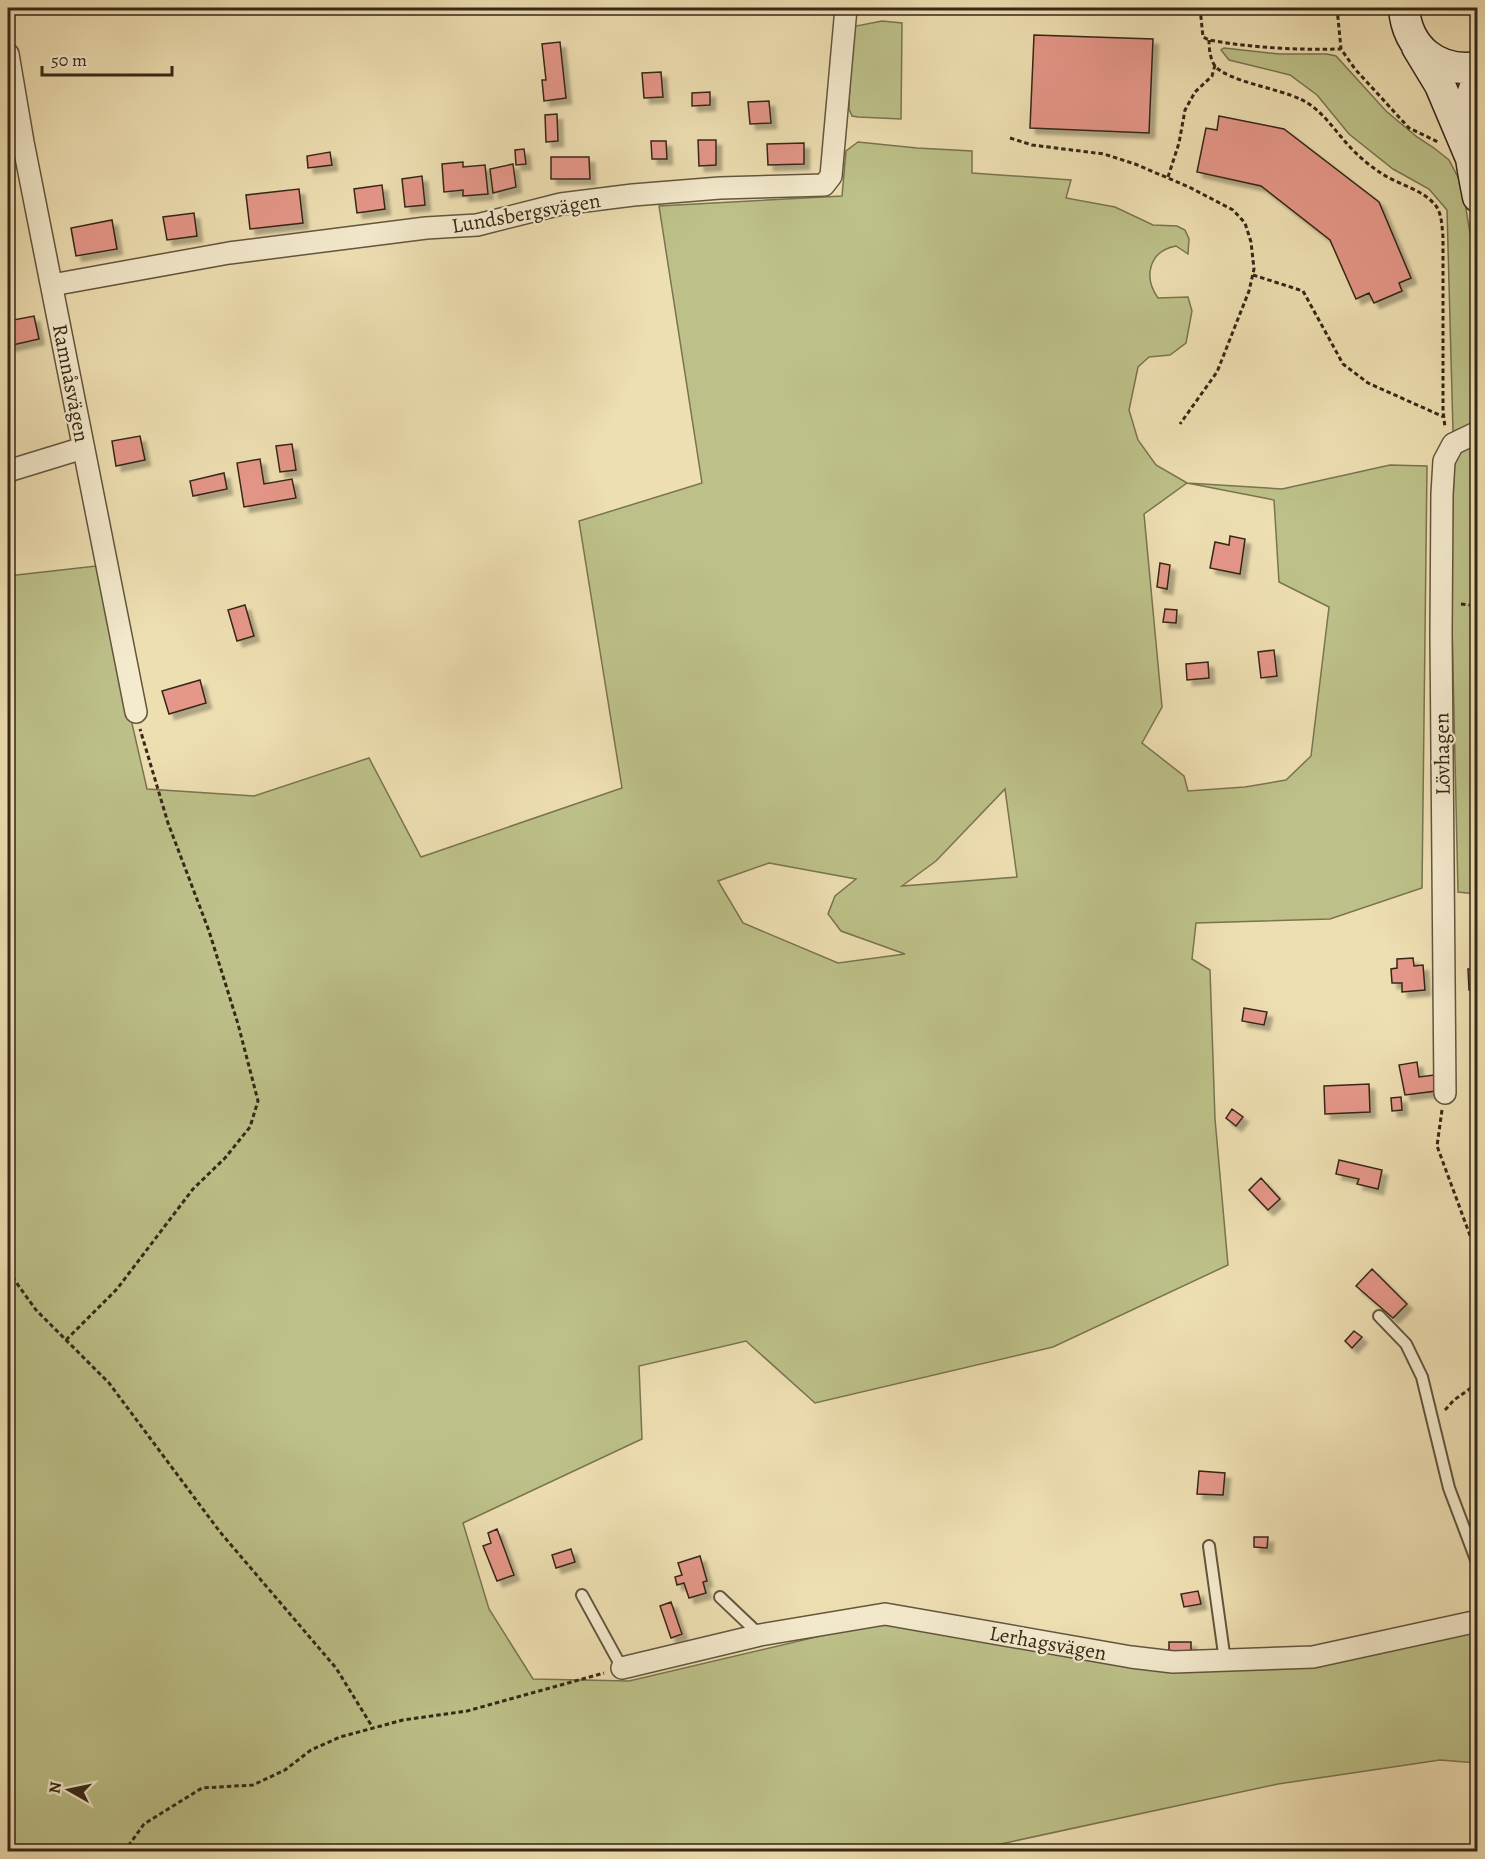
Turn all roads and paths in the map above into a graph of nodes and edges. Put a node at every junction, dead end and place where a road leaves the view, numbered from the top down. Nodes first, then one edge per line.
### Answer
1 (846, 8) edge
2 (1200, 8) edge
3 (1337, 8) edge
4 (1404, 22) edge
5 (1209, 40) junction
6 (1341, 48) junction
7 (8, 54) edge
8 (1215, 65) junction
9 (1478, 67) edge
10 (1478, 80) edge
11 (13, 108) edge
12 (1010, 138) dead end
13 (1458, 151) junction
14 (1167, 178) junction
15 (1478, 197) edge
16 (1253, 275) junction
17 (52, 285) junction
18 (1444, 417) junction
19 (1180, 424) dead end
20 (1478, 432) edge
21 (1453, 444) junction
22 (83, 448) junction
23 (8, 471) edge
24 (135, 712) joint
25 (1445, 1093) joint
26 (1478, 1257) edge
27 (8, 1271) edge
28 (1379, 1316) dead end
29 (66, 1340) junction
30 (1478, 1383) edge
31 (1433, 1422) junction
32 (1209, 1546) dead end
33 (1478, 1565) edge
34 (582, 1595) dead end
35 (720, 1597) dead end
36 (1478, 1621) edge
37 (760, 1635) junction
38 (1225, 1661) junction
39 (622, 1668) junction
40 (373, 1728) junction
41 (124, 1851) edge

1 - 17 street, Lundsbergsvägen
2 - 5 path
3 - 6 path
4 - 9 street
4 - 13 street
5 - 6 path
5 - 8 path
6 - 13 path
7 - 11 street, Ramnåsvägen
8 - 14 path
8 - 18 path
10 - 13 street
11 - 17 street, Ramnåsvägen
12 - 14 path
13 - 15 street
14 - 16 path
16 - 18 path
16 - 19 path
17 - 22 street, Ramnåsvägen
18 - 21 path
20 - 21 street
21 - 25 street, Lövhagen
22 - 23 street
22 - 24 street, Ramnåsvägen
24 - 29 path
25 - 26 path
27 - 29 path
28 - 31 lane
29 - 40 path
30 - 31 path
31 - 33 lane
32 - 38 lane
34 - 39 lane
35 - 37 lane
36 - 38 street, Lerhagsvägen
37 - 38 street, Lerhagsvägen
37 - 39 street, Lerhagsvägen
39 - 40 path
40 - 41 path

